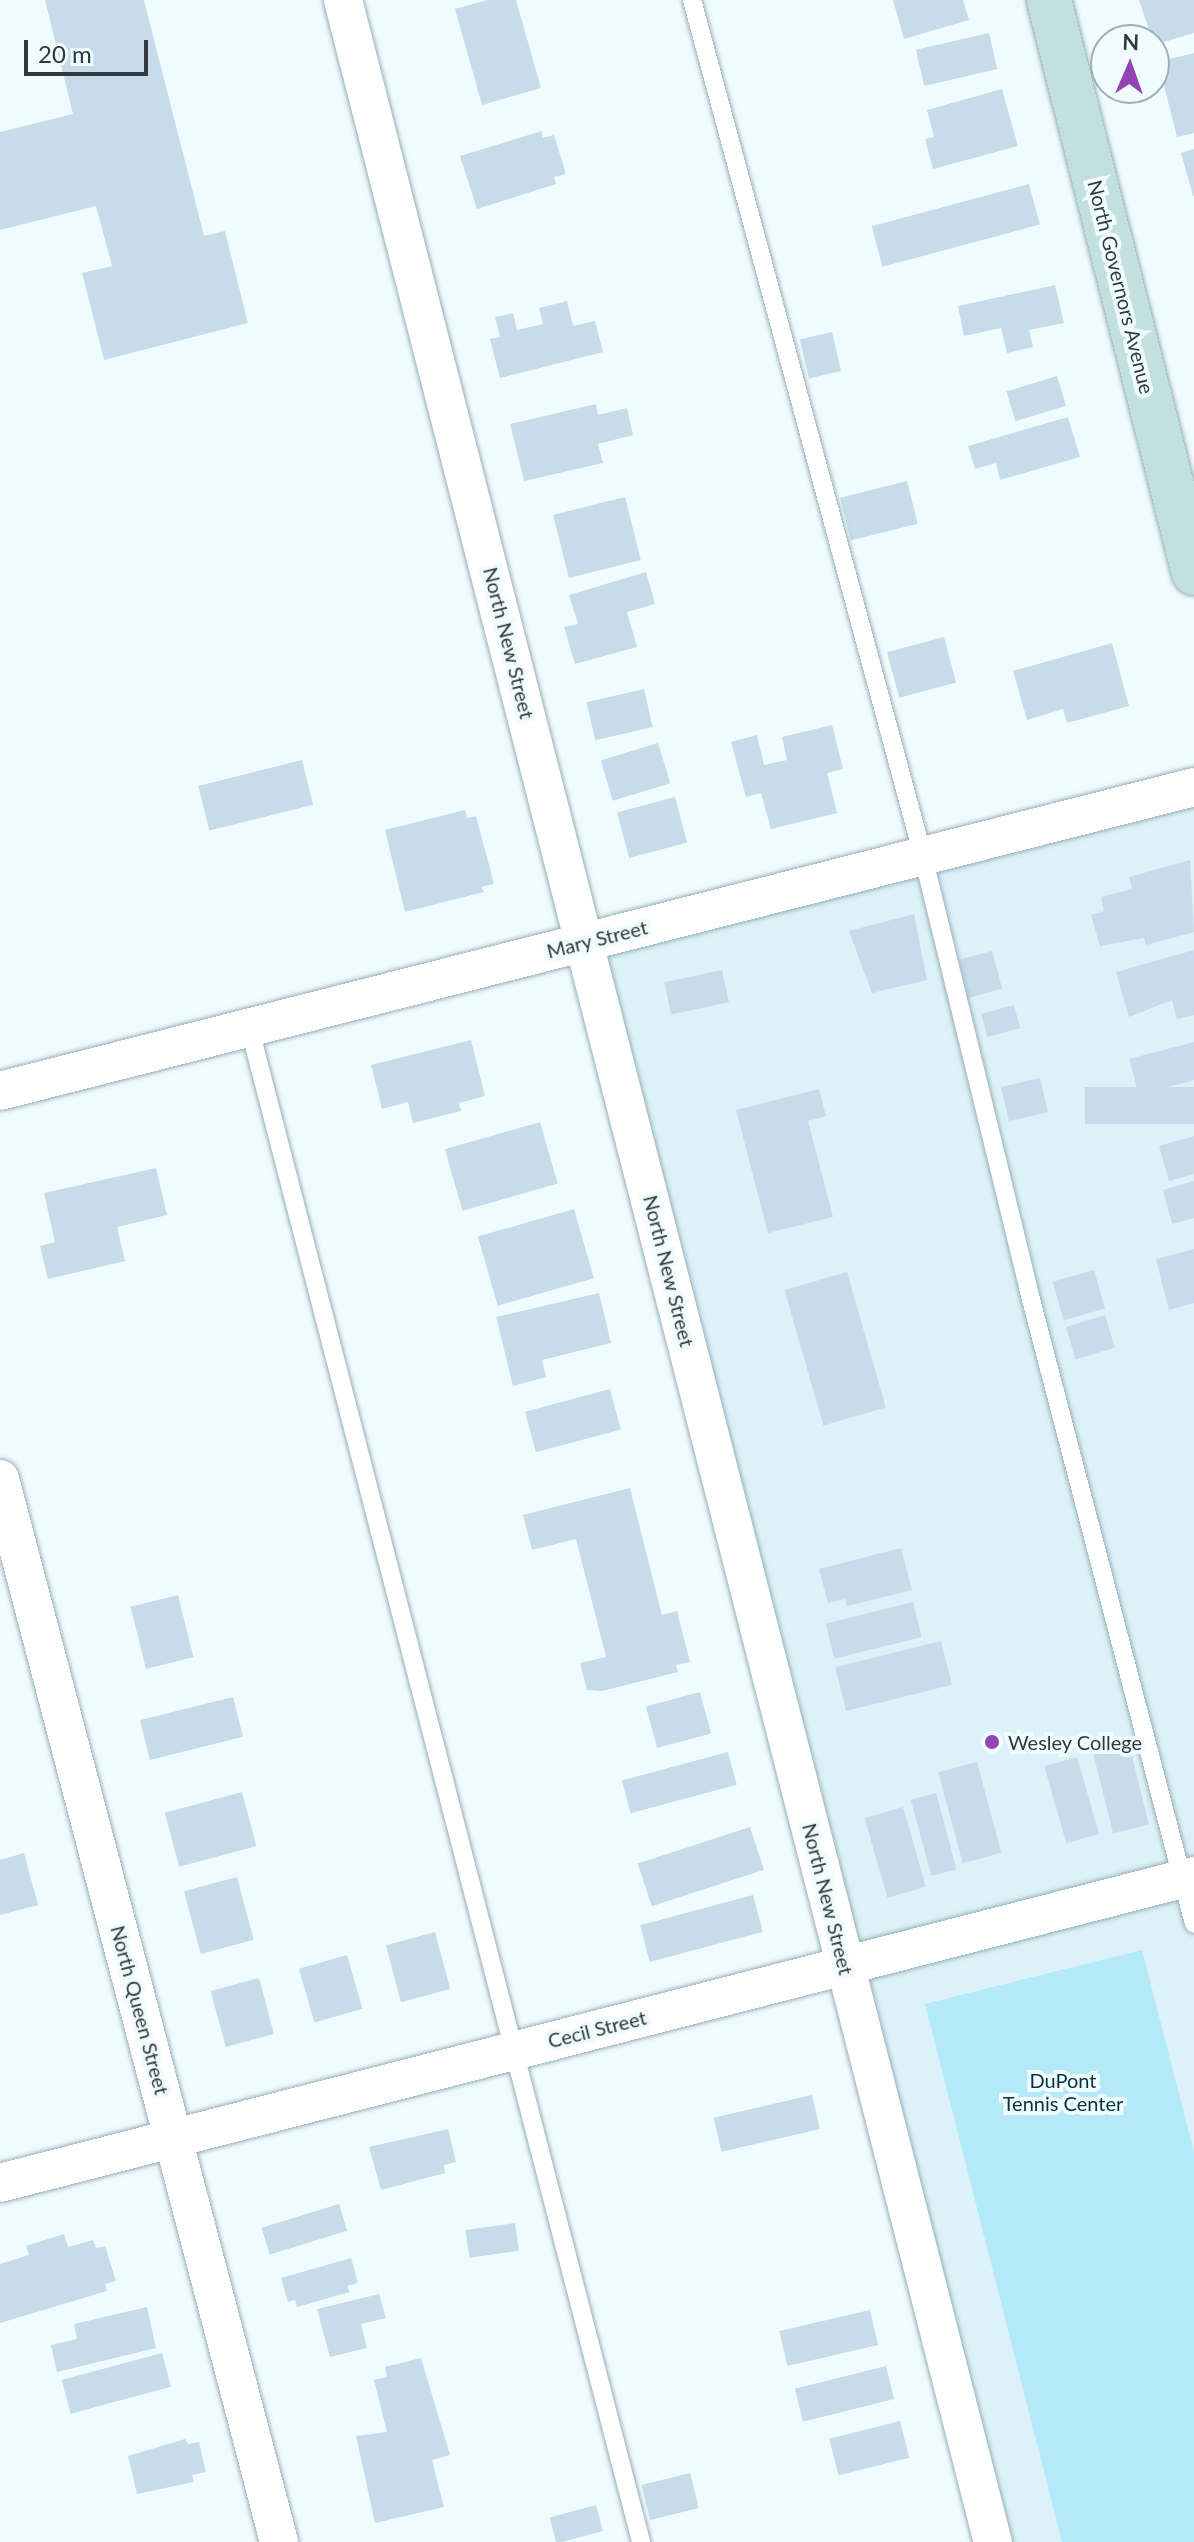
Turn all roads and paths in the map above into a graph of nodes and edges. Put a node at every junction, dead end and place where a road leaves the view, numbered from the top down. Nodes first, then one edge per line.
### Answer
1 (343, 0) edge
2 (692, 0) edge
3 (1049, 0) edge
4 (1194, 573) edge
5 (1194, 787) edge
6 (923, 856) junction
7 (586, 941) junction
8 (249, 1026) junction
9 (0, 1091) edge
10 (0, 1479) edge
11 (1188, 1877) edge
12 (1194, 1924) edge
13 (845, 1966) junction
14 (515, 2050) junction
15 (174, 2139) junction
16 (0, 2183) edge
17 (279, 2542) edge
18 (641, 2542) edge
19 (993, 2542) edge

1 - 7 street, North New Street
2 - 6 lane
3 - 4 main road, North Governors Avenue
5 - 6 street, Mary Street
6 - 7 street, Mary Street
6 - 11 lane
7 - 8 street, Mary Street
7 - 13 street, North New Street
8 - 9 street, Mary Street
8 - 14 lane
10 - 15 street, North Queen Street
11 - 12 lane
11 - 13 street, Cecil Street
13 - 14 street, Cecil Street
13 - 19 street, North New Street
14 - 15 street, Cecil Street
14 - 18 lane
15 - 16 street, Cecil Street
15 - 17 street, North Queen Street

